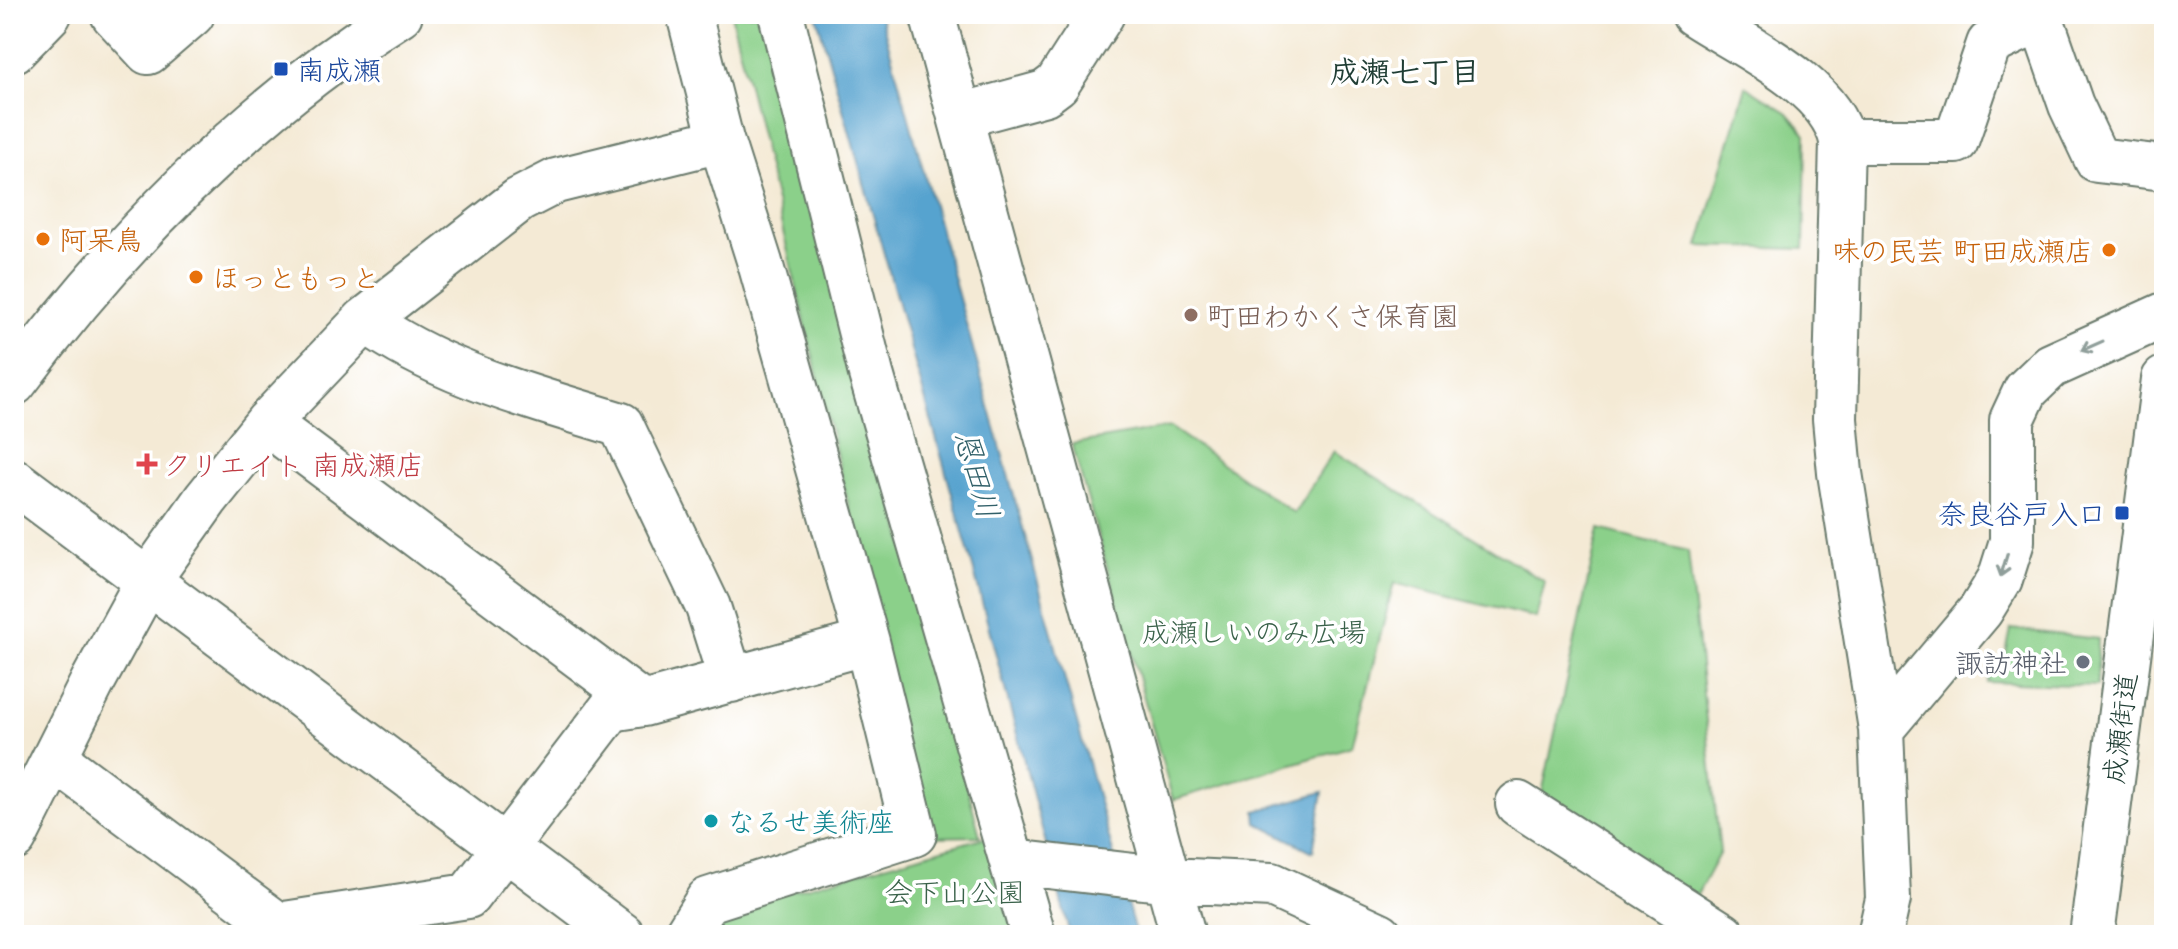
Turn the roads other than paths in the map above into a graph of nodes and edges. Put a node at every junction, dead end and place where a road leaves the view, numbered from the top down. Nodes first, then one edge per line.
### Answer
1 (49, 14) edge
2 (113, 14) edge
3 (192, 14) edge
4 (400, 14) edge
5 (689, 14) edge
6 (781, 14) edge
7 (932, 14) edge
8 (1102, 14) edge
9 (1694, 14) edge
10 (14, 50) edge
11 (960, 116) junction
12 (721, 140) junction
13 (1842, 141) junction
14 (2164, 168) edge
15 (2164, 315) edge
16 (365, 320) junction
17 (14, 383) edge
18 (2162, 406) edge
19 (267, 423) junction
20 (14, 481) edge
21 (147, 582) junction
22 (867, 642) junction
23 (731, 680) junction
24 (643, 704) junction
25 (1881, 729) junction
26 (55, 759) junction
27 (1518, 804) dead end
28 (14, 838) edge
29 (504, 849) junction
30 (1029, 865) junction
31 (1148, 877) junction
32 (622, 935) edge
33 (686, 935) edge
34 (1033, 935) edge
35 (1183, 935) edge
36 (1380, 935) edge
37 (1723, 935) edge
38 (1880, 935) edge
39 (2092, 935) edge

1 - 10 street
2 - 3 street
4 - 17 street
5 - 12 street
6 - 30 street
7 - 11 street
8 - 11 street
9 - 13 street
11 - 31 street
12 - 16 street
12 - 22 street
13 - 14 street
13 - 25 street
15 -> 25 street
16 - 19 street
16 - 23 street
18 - 39 street, 成瀬街道
19 - 21 street
19 - 24 street
20 - 21 street
21 - 26 street
21 - 29 street
22 - 23 street
22 - 33 street
23 - 24 street
24 - 29 street
25 - 38 street
26 - 28 street
26 - 29 street
27 - 37 street
29 - 32 street
30 - 31 street
30 - 34 street
31 - 35 street
31 - 36 street

